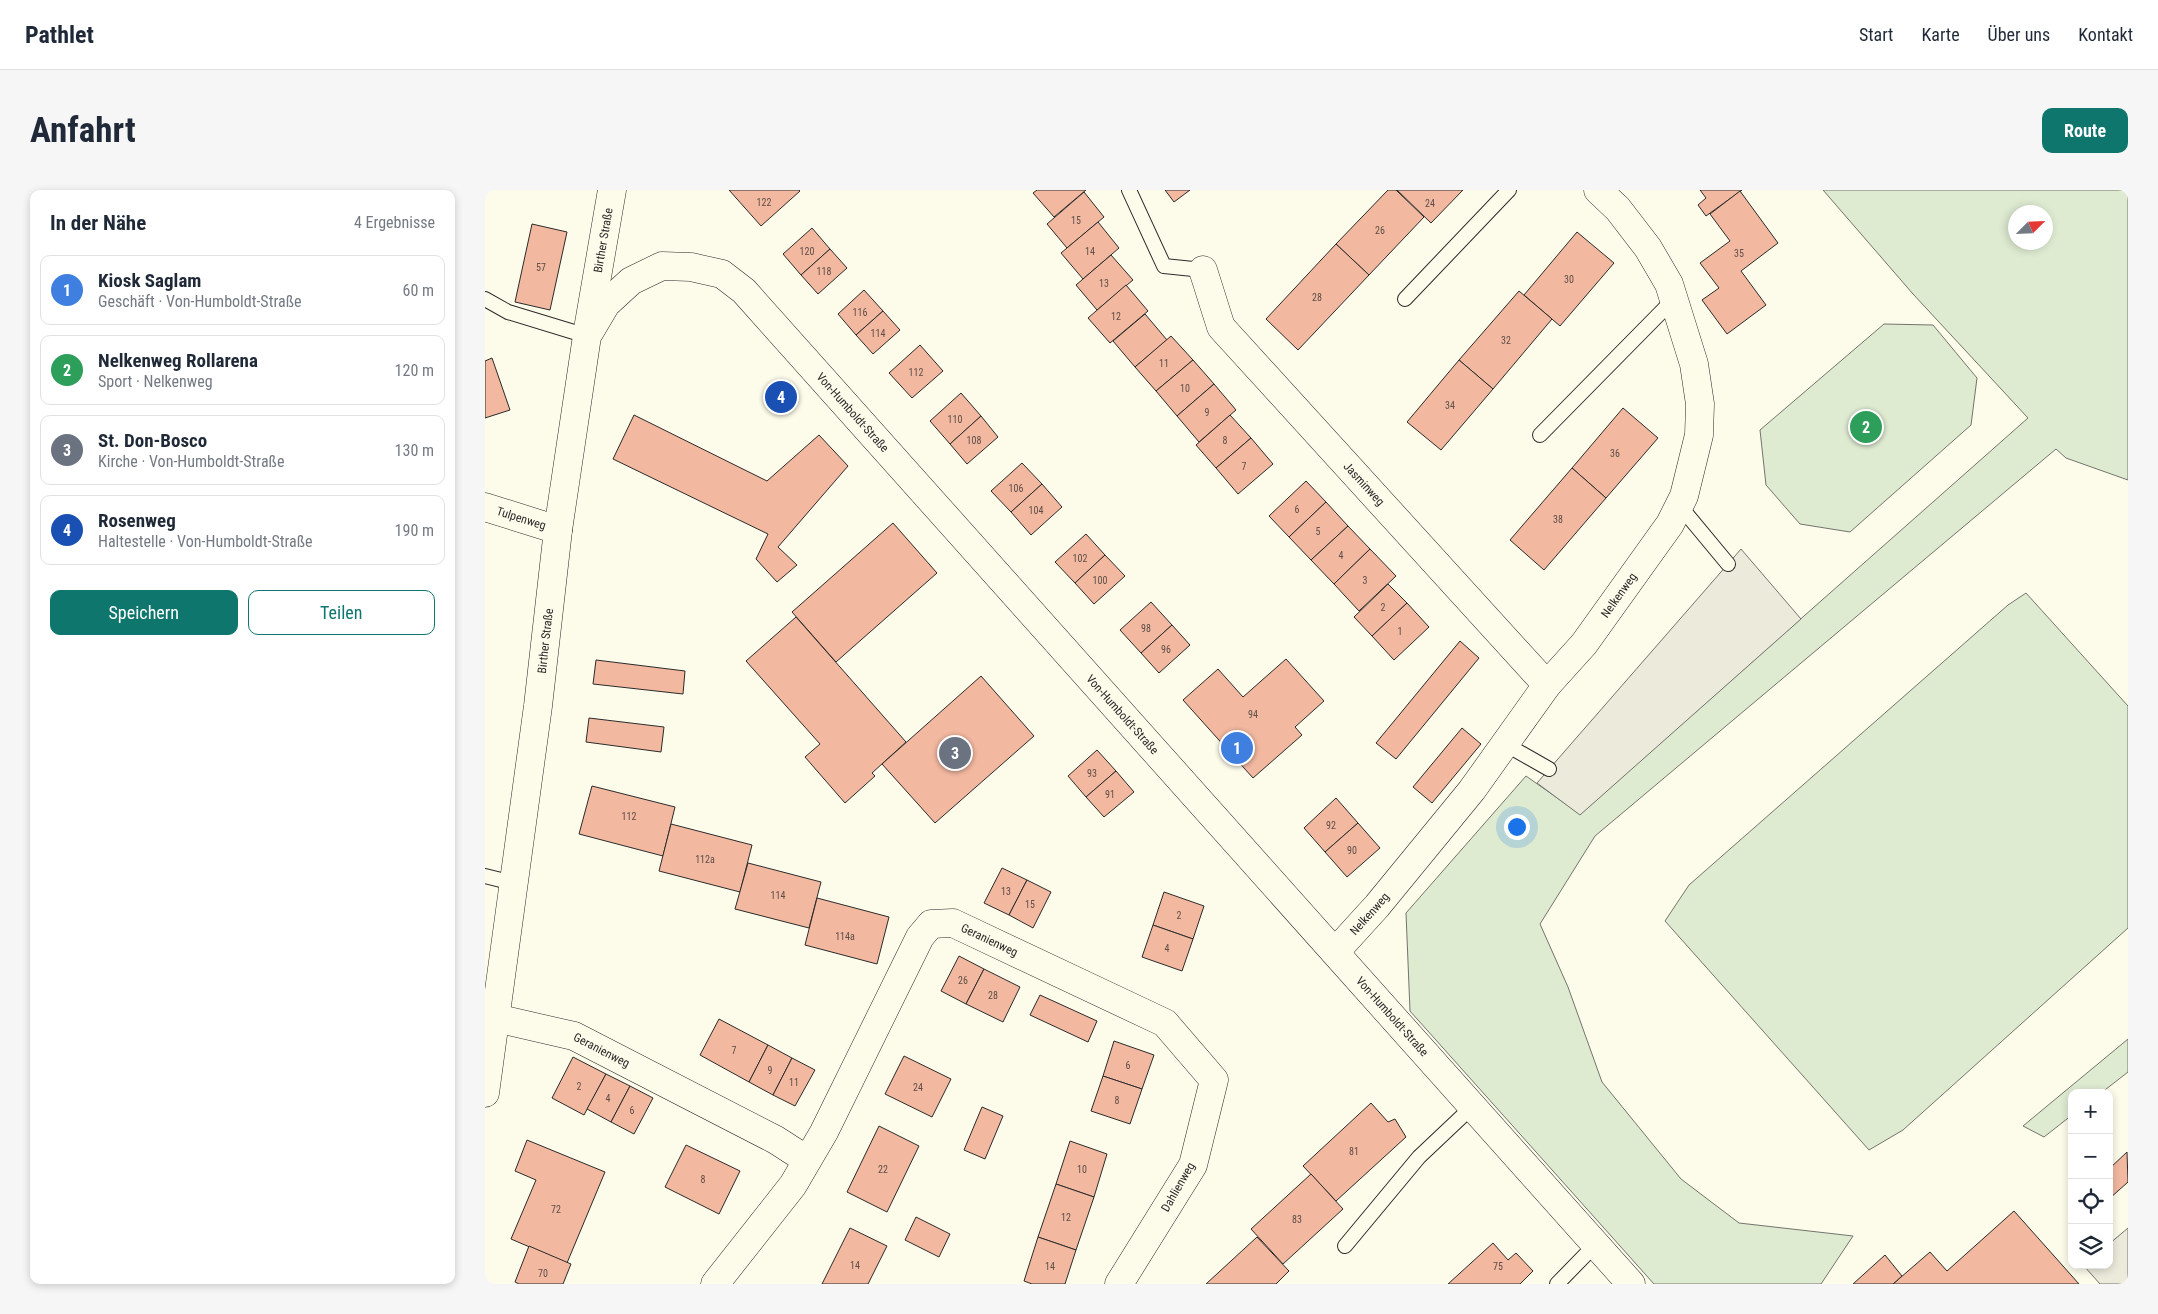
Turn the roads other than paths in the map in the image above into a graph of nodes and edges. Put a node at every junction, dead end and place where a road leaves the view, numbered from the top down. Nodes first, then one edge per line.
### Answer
1 (613, 190) edge
2 (1129, 190) edge
3 (1509, 190) edge
4 (1598, 190) edge
5 (1203, 270) joint
6 (485, 299) edge
7 (1405, 299) dead end
8 (1674, 299) junction
9 (587, 336) junction
10 (1539, 435) dead end
11 (1679, 506) junction
12 (485, 507) edge
13 (558, 530) junction
14 (1728, 564) dead end
15 (1547, 685) junction
16 (1505, 744) junction
17 (1549, 768) dead end
18 (485, 876) edge
19 (513, 883) junction
20 (1336, 951) junction
21 (495, 1018) junction
22 (1213, 1080) joint
23 (485, 1093) edge
24 (1473, 1106) junction
25 (807, 1160) junction
26 (1596, 1244) junction
27 (1345, 1246) dead end
28 (715, 1284) edge
29 (1119, 1284) edge
30 (1557, 1284) edge
31 (1631, 1284) edge

1 - 9 street, Birther Straße
2 - 5 lane
3 - 7 lane
4 - 8 street, Nelkenweg
5 - 15 street, Jasminweg
6 - 9 lane
8 - 10 lane
8 - 11 street, Nelkenweg
9 - 13 street, Birther Straße
9 - 20 street, Von-Humboldt-Straße
11 - 14 lane
11 - 15 street, Nelkenweg
12 - 13 street, Tulpenweg
13 - 19 street, Birther Straße
15 - 16 street, Nelkenweg
16 - 17 lane
16 - 20 street, Nelkenweg
18 - 19 lane
19 - 21 street, Birther Straße
20 - 24 street, Von-Humboldt-Straße
21 - 23 street, Birther Straße
21 - 25 street, Geranienweg
22 - 25 street, Geranienweg
22 - 29 street, Dahlienweg
24 - 26 street, Von-Humboldt-Straße
24 - 27 lane
25 - 28 street, Geranienweg
26 - 30 lane
26 - 31 street, Von-Humboldt-Straße

